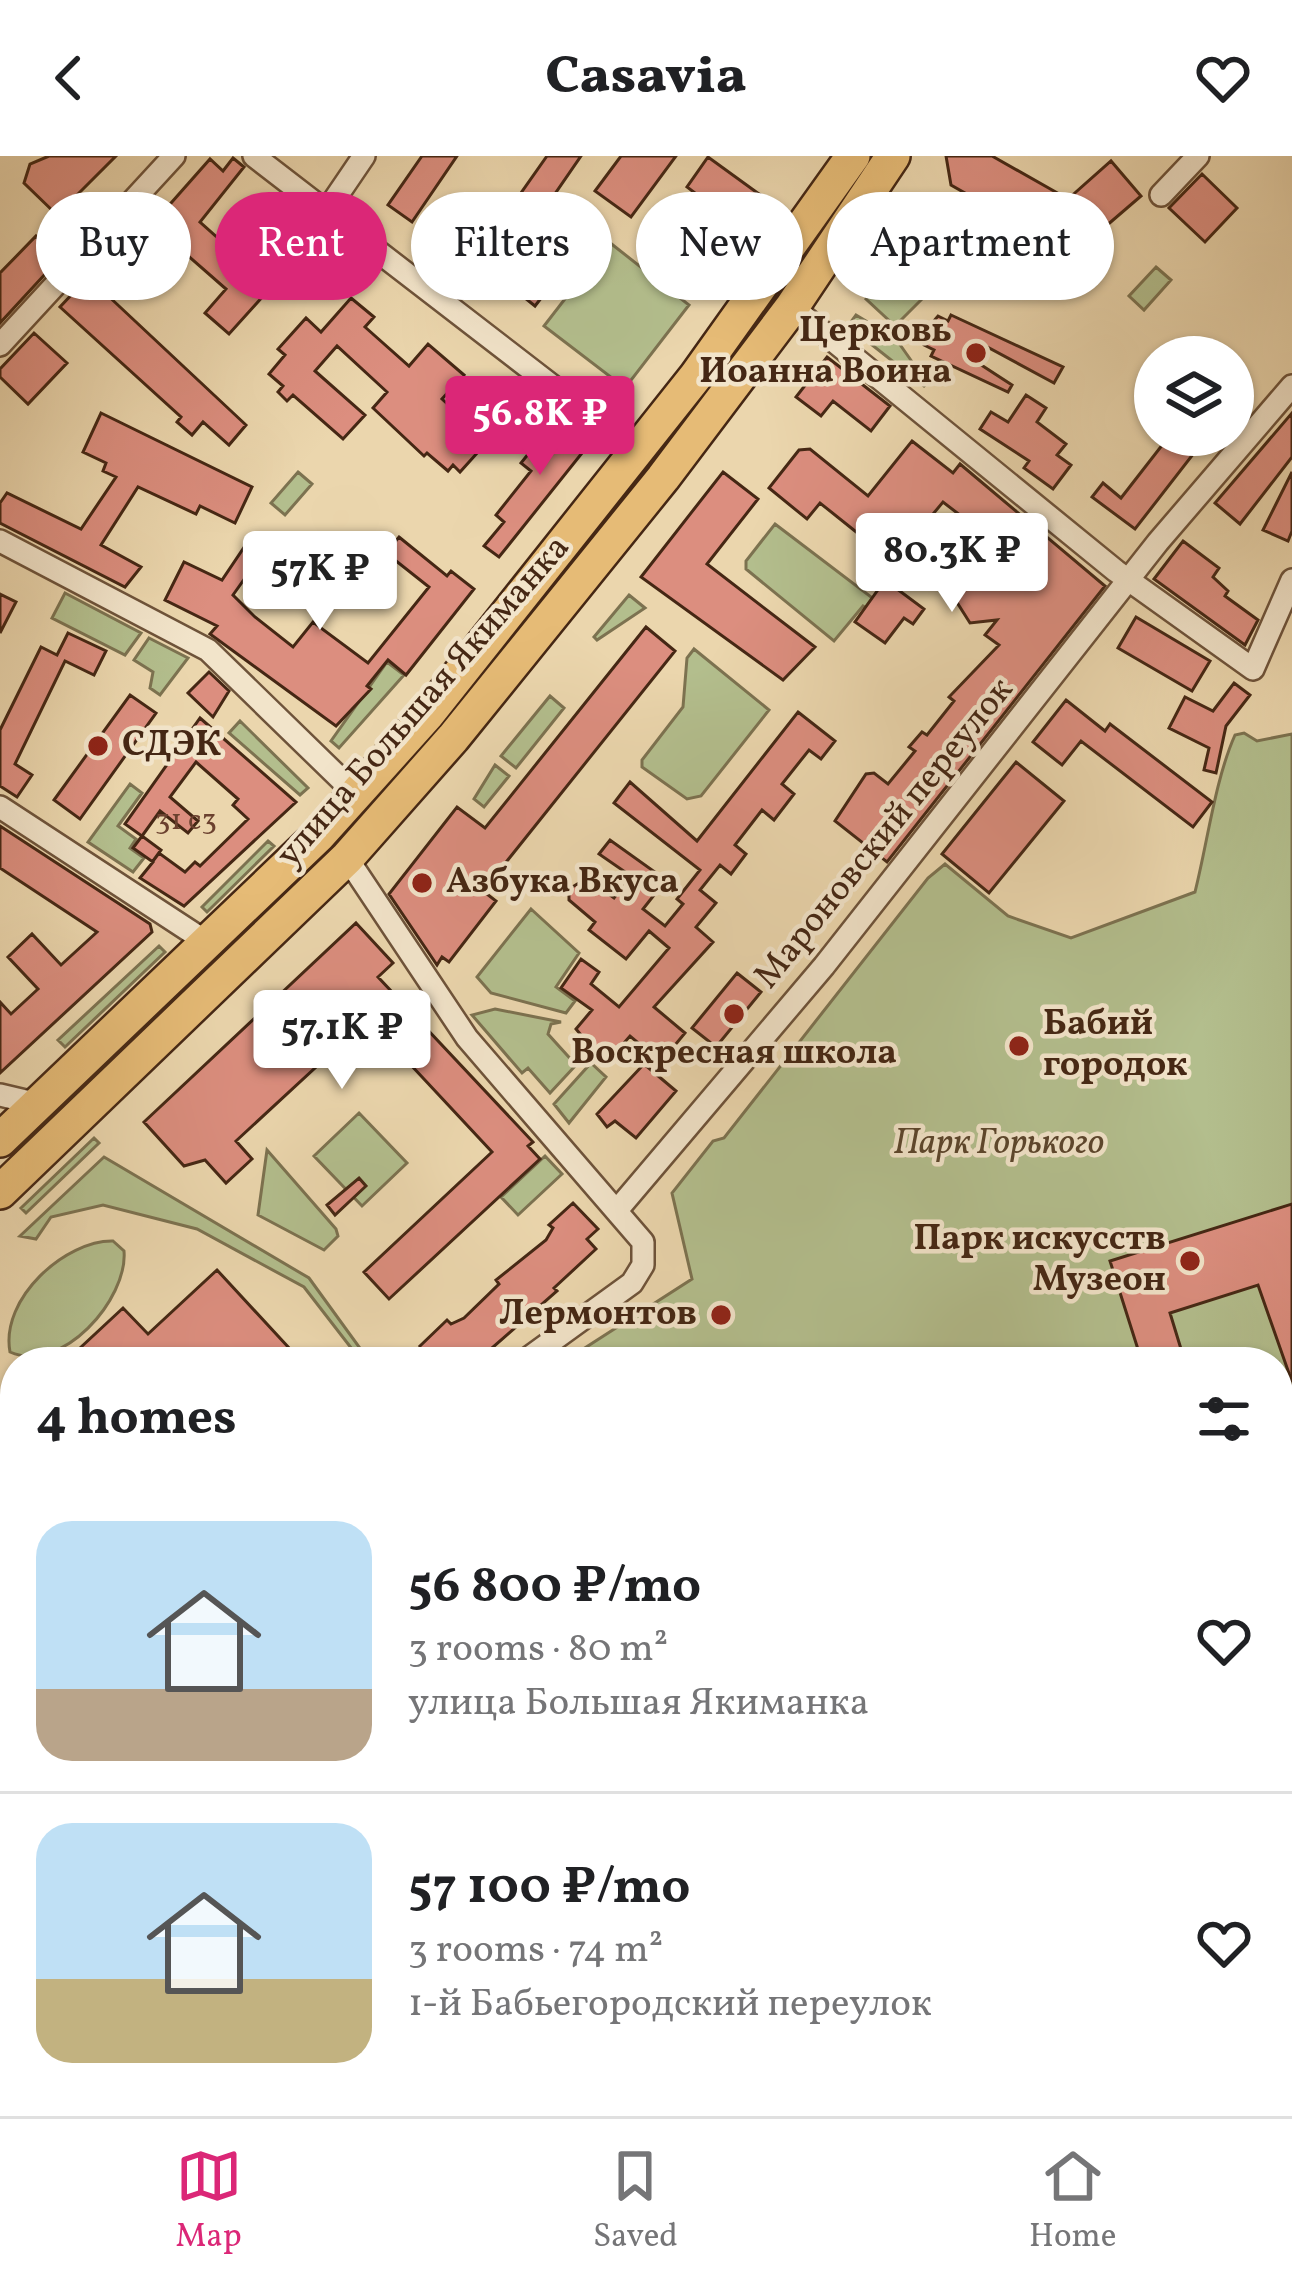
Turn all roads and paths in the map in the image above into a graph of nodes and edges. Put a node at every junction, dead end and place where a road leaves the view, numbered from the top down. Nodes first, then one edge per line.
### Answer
1 (174, 156) edge
2 (254, 156) edge
3 (364, 156) edge
4 (853, 156) edge
5 (893, 156) edge
6 (1198, 156) edge
7 (300, 192) edge
8 (340, 192) edge
9 (1161, 195) dead end
10 (387, 259) edge
11 (791, 307) junction
12 (0, 345) edge
13 (1292, 386) edge
14 (638, 452) junction
15 (0, 541) edge
16 (1128, 580) junction
17 (1292, 580) edge
18 (357, 795) junction
19 (0, 807) edge
20 (347, 858) junction
21 (208, 943) junction
22 (0, 1094) edge
23 (38, 1104) junction
24 (0, 1140) edge
25 (0, 1192) edge
26 (618, 1209) junction
27 (544, 1347) edge

1 - 12 street
2 - 7 street
3 - 8 street
4 - 14 main road, улица Большая Якиманка
5 - 11 main road, улица Большая Якиманка
6 - 9 street
10 - 14 street
11 - 16 street
11 - 20 main road, улица Большая Якиманка
13 - 16 street, Мароновский переулок
14 - 18 main road, улица Большая Якиманка
15 - 18 street
16 - 17 street
16 - 26 street, Мароновский переулок
18 - 21 main road, улица Большая Якиманка
19 - 21 street
20 - 25 main road, улица Большая Якиманка
20 - 26 street
21 - 23 main road, улица Большая Якиманка
22 - 23 street
23 - 24 main road, улица Большая Якиманка
26 - 27 street

